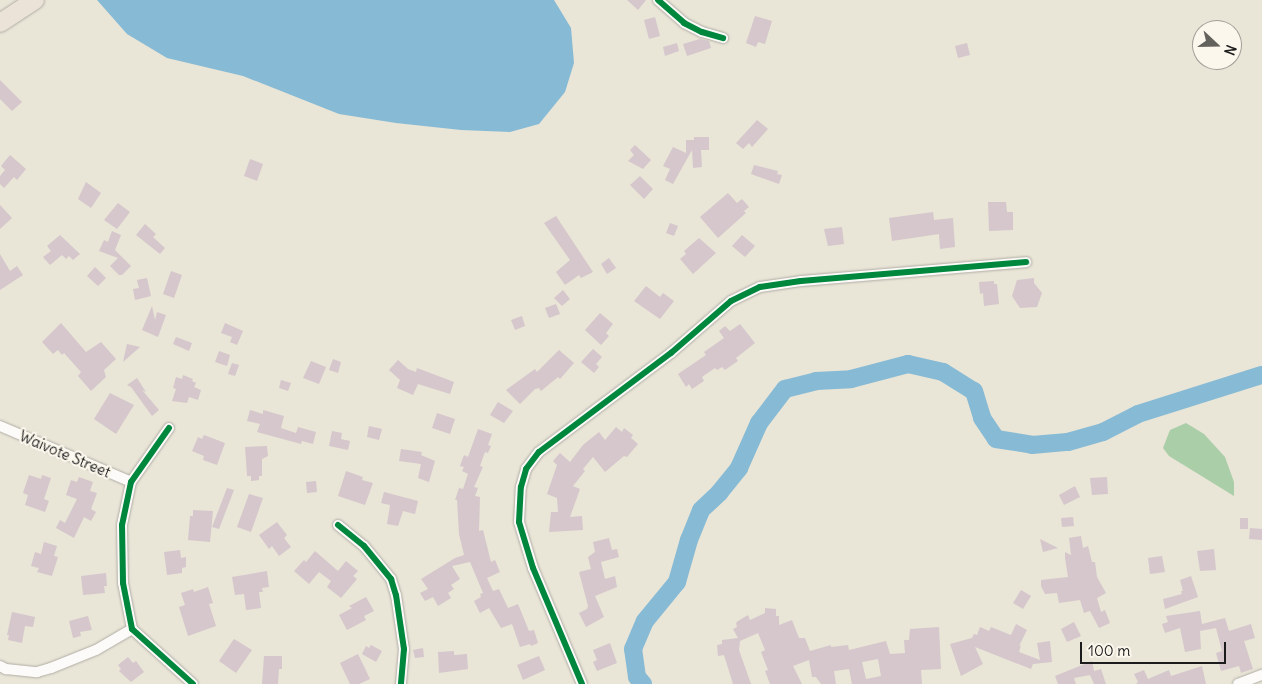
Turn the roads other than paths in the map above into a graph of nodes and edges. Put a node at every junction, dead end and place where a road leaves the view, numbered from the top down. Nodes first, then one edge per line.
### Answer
1 (35, 0) edge
2 (658, 0) edge
3 (0, 23) edge
4 (723, 38) dead end
5 (1026, 262) dead end
6 (0, 426) edge
7 (169, 428) dead end
8 (131, 482) junction
9 (338, 525) dead end
10 (132, 629) junction
11 (0, 666) edge
12 (1262, 674) edge
13 (193, 684) edge
14 (401, 684) edge
15 (582, 684) edge
16 (1238, 684) edge

1 - 3 highway
2 - 4 street
5 - 15 street
6 - 8 street, Waivote Street
7 - 8 street
8 - 10 street
9 - 14 street
10 - 11 street
10 - 13 street
12 - 16 street

